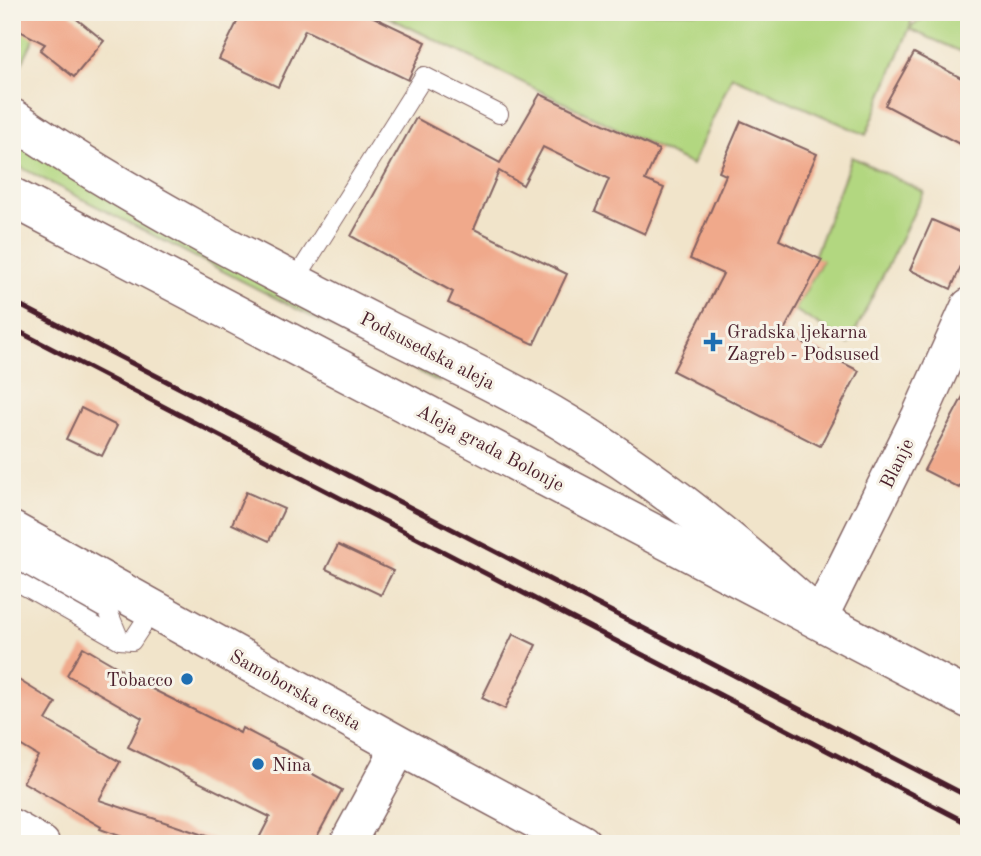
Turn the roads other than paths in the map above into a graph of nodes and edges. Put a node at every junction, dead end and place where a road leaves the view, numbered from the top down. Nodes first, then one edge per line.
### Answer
1 (499, 114) dead end
2 (12, 118) edge
3 (12, 197) edge
4 (294, 282) junction
5 (969, 306) edge
6 (12, 531) edge
7 (12, 557) edge
8 (12, 579) edge
9 (153, 610) junction
10 (819, 619) junction
11 (120, 640) junction
12 (969, 699) edge
13 (400, 746) junction
14 (12, 827) edge
15 (42, 844) edge
16 (347, 844) edge
17 (582, 844) edge

1 - 4 lane
2 - 4 main road, Podsusedska aleja
3 - 10 main road, Aleja grada Bolonje
4 - 10 main road, Podsusedska aleja
5 - 10 street, Blanje
6 - 9 main road, Samoborska cesta
7 - 11 lane
8 - 11 lane
9 - 11 lane
9 - 13 main road, Samoborska cesta
10 - 12 main road, Aleja grada Bolonje
13 - 16 street
13 - 17 main road, Samoborska cesta
14 - 15 street

